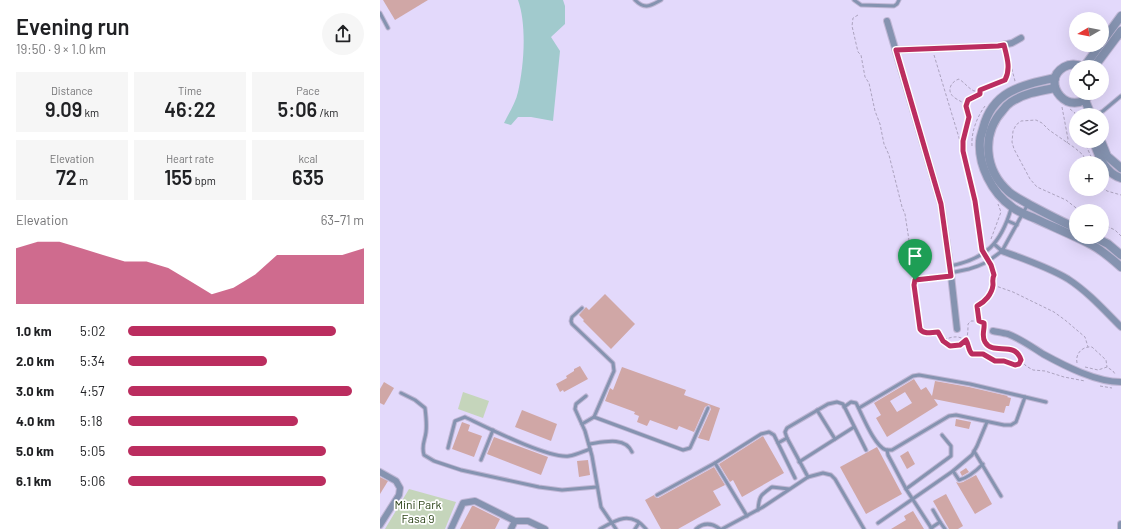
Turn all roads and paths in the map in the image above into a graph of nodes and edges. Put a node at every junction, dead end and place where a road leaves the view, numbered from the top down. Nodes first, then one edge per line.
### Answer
1 (635, 0) edge
2 (661, 0) edge
3 (854, 0) edge
4 (899, 0) edge
5 (380, 13) edge
6 (858, 15) dead end
7 (1121, 16) edge
8 (887, 21) dead end
9 (388, 28) dead end
10 (1109, 32) edge
11 (1121, 32) edge
12 (1021, 38) dead end
13 (1004, 45) junction
14 (932, 48) junction
15 (896, 50) junction
16 (1099, 60) edge
17 (1069, 65) edge
18 (1055, 78) junction
19 (1055, 88) junction
20 (980, 90) junction
21 (951, 93) junction
22 (946, 95) junction
23 (1121, 96) edge
24 (1082, 100) edge
25 (966, 106) junction
26 (1062, 106) dead end
27 (1107, 108) edge
28 (1067, 142) junction
29 (1096, 148) edge
30 (1104, 148) edge
31 (963, 151) junction
32 (1084, 156) edge
33 (1121, 168) edge
34 (1121, 178) edge
35 (1109, 192) edge
36 (1121, 196) edge
37 (1028, 204) junction
38 (1071, 204) edge
39 (1012, 207) junction
40 (1023, 213) junction
41 (1008, 221) junction
42 (1069, 224) edge
43 (1017, 225) junction
44 (1109, 227) edge
45 (1121, 236) edge
46 (1120, 238) dead end
47 (994, 244) junction
48 (1108, 244) edge
49 (1002, 251) junction
50 (984, 254) junction
51 (1121, 255) edge
52 (975, 259) junction
53 (989, 260) junction
54 (950, 266) junction
55 (978, 266) junction
56 (1121, 267) edge
57 (951, 274) junction
58 (915, 280) junction
59 (993, 285) junction
60 (582, 308) dead end
61 (979, 321) junction
62 (1121, 326) edge
63 (957, 329) dead end
64 (993, 331) dead end
65 (966, 340) junction
66 (943, 341) junction
67 (1088, 347) junction
68 (1077, 365) dead end
69 (1107, 367) dead end
70 (1121, 382) edge
71 (402, 393) dead end
72 (586, 396) dead end
73 (1025, 397) junction
74 (1046, 402) dead end
75 (844, 407) junction
76 (708, 408) dead end
77 (859, 408) junction
78 (818, 410) junction
79 (594, 417) junction
80 (987, 422) junction
81 (582, 424) junction
82 (854, 427) junction
83 (493, 430) junction
84 (942, 435) dead end
85 (786, 438) junction
86 (835, 439) junction
87 (778, 443) junction
88 (589, 444) junction
89 (448, 448) dead end
90 (590, 449) junction
91 (866, 450) dead end
92 (887, 450) junction
93 (974, 451) junction
94 (632, 452) dead end
95 (481, 460) dead end
96 (799, 462) junction
97 (715, 463) junction
98 (983, 464) junction
99 (954, 471) junction
100 (380, 472) edge
101 (808, 477) junction
102 (795, 478) dead end
103 (597, 487) junction
104 (790, 489) junction
105 (906, 489) junction
106 (657, 495) dead end
107 (1001, 496) dead end
108 (913, 499) junction
109 (758, 510) junction
110 (933, 510) dead end
111 (747, 516) junction
112 (515, 521) junction
113 (612, 522) junction
114 (940, 522) junction
115 (639, 523) junction
116 (878, 523) dead end
117 (380, 524) edge
118 (1121, 524) edge
119 (931, 528) edge
120 (451, 529) edge
121 (511, 529) edge
122 (545, 529) edge
123 (600, 529) edge
124 (616, 529) edge
125 (635, 529) edge
126 (646, 529) edge
127 (696, 529) edge
128 (721, 529) edge
129 (864, 529) edge
130 (945, 529) edge
131 (1121, 529) edge

1 - 2 lane
3 - 4 lane
5 - 9 lane
6 - 58 path
7 - 10 street
8 - 15 street
11 - 16 street
12 - 13 street
13 - 14 street
13 - 20 path
14 - 15 street
14 - 22 path
15 - 54 street
17 - 18 street
18 - 19 street
18 - 39 street
19 - 24 street
19 - 37 street
20 - 21 path
20 - 25 path
21 - 22 path
21 - 25 path
22 - 31 path
23 - 27 lane
25 - 31 path
26 - 28 path
28 - 32 path
28 - 38 path
29 - 34 street
30 - 33 street
31 - 50 path
35 - 36 path
37 - 40 lane
37 - 42 street
39 - 40 street
39 - 41 lane
40 - 43 lane
40 - 56 street
41 - 43 lane
41 - 47 lane
43 - 49 lane
44 - 45 path
45 - 46 path
47 - 49 lane
47 - 50 lane
48 - 51 street
49 - 53 lane
49 - 62 street
50 - 52 lane
52 - 54 lane
52 - 55 lane
53 - 55 lane
53 - 59 path
54 - 57 street
55 - 57 lane
57 - 58 path
57 - 63 street
58 - 66 path
59 - 61 path
59 - 67 path
60 - 79 lane
61 - 65 path
61 - 65 path
64 - 70 street
65 - 66 path
65 - 66 path
67 - 68 path
67 - 69 path
71 - 103 lane
72 - 81 lane
73 - 74 lane
73 - 77 lane
73 - 80 lane
75 - 77 lane
75 - 78 lane
75 - 82 lane
76 - 79 lane
77 - 92 lane
78 - 85 lane
78 - 86 lane
79 - 81 lane
80 - 92 lane
80 - 93 lane
81 - 88 lane
82 - 86 lane
82 - 91 lane
83 - 89 lane
83 - 90 lane
83 - 95 lane
84 - 105 lane
85 - 87 lane
85 - 96 lane
86 - 96 lane
87 - 97 lane
87 - 102 lane
88 - 90 lane
88 - 94 lane
90 - 103 lane
92 - 105 lane
93 - 98 lane
93 - 99 lane
96 - 101 lane
97 - 106 lane
97 - 111 lane
98 - 99 lane
98 - 107 lane
99 - 108 lane
100 - 117 street
101 - 104 lane
101 - 129 lane
103 - 113 lane
104 - 109 lane
104 - 109 lane
105 - 108 lane
108 - 116 lane
108 - 119 lane
109 - 111 lane
110 - 114 lane
111 - 128 lane
112 - 120 street
112 - 121 street
112 - 122 street
113 - 115 lane
113 - 123 lane
113 - 124 lane
114 - 119 lane
114 - 130 lane
115 - 125 lane
115 - 126 lane
118 - 131 street
127 - 128 lane

